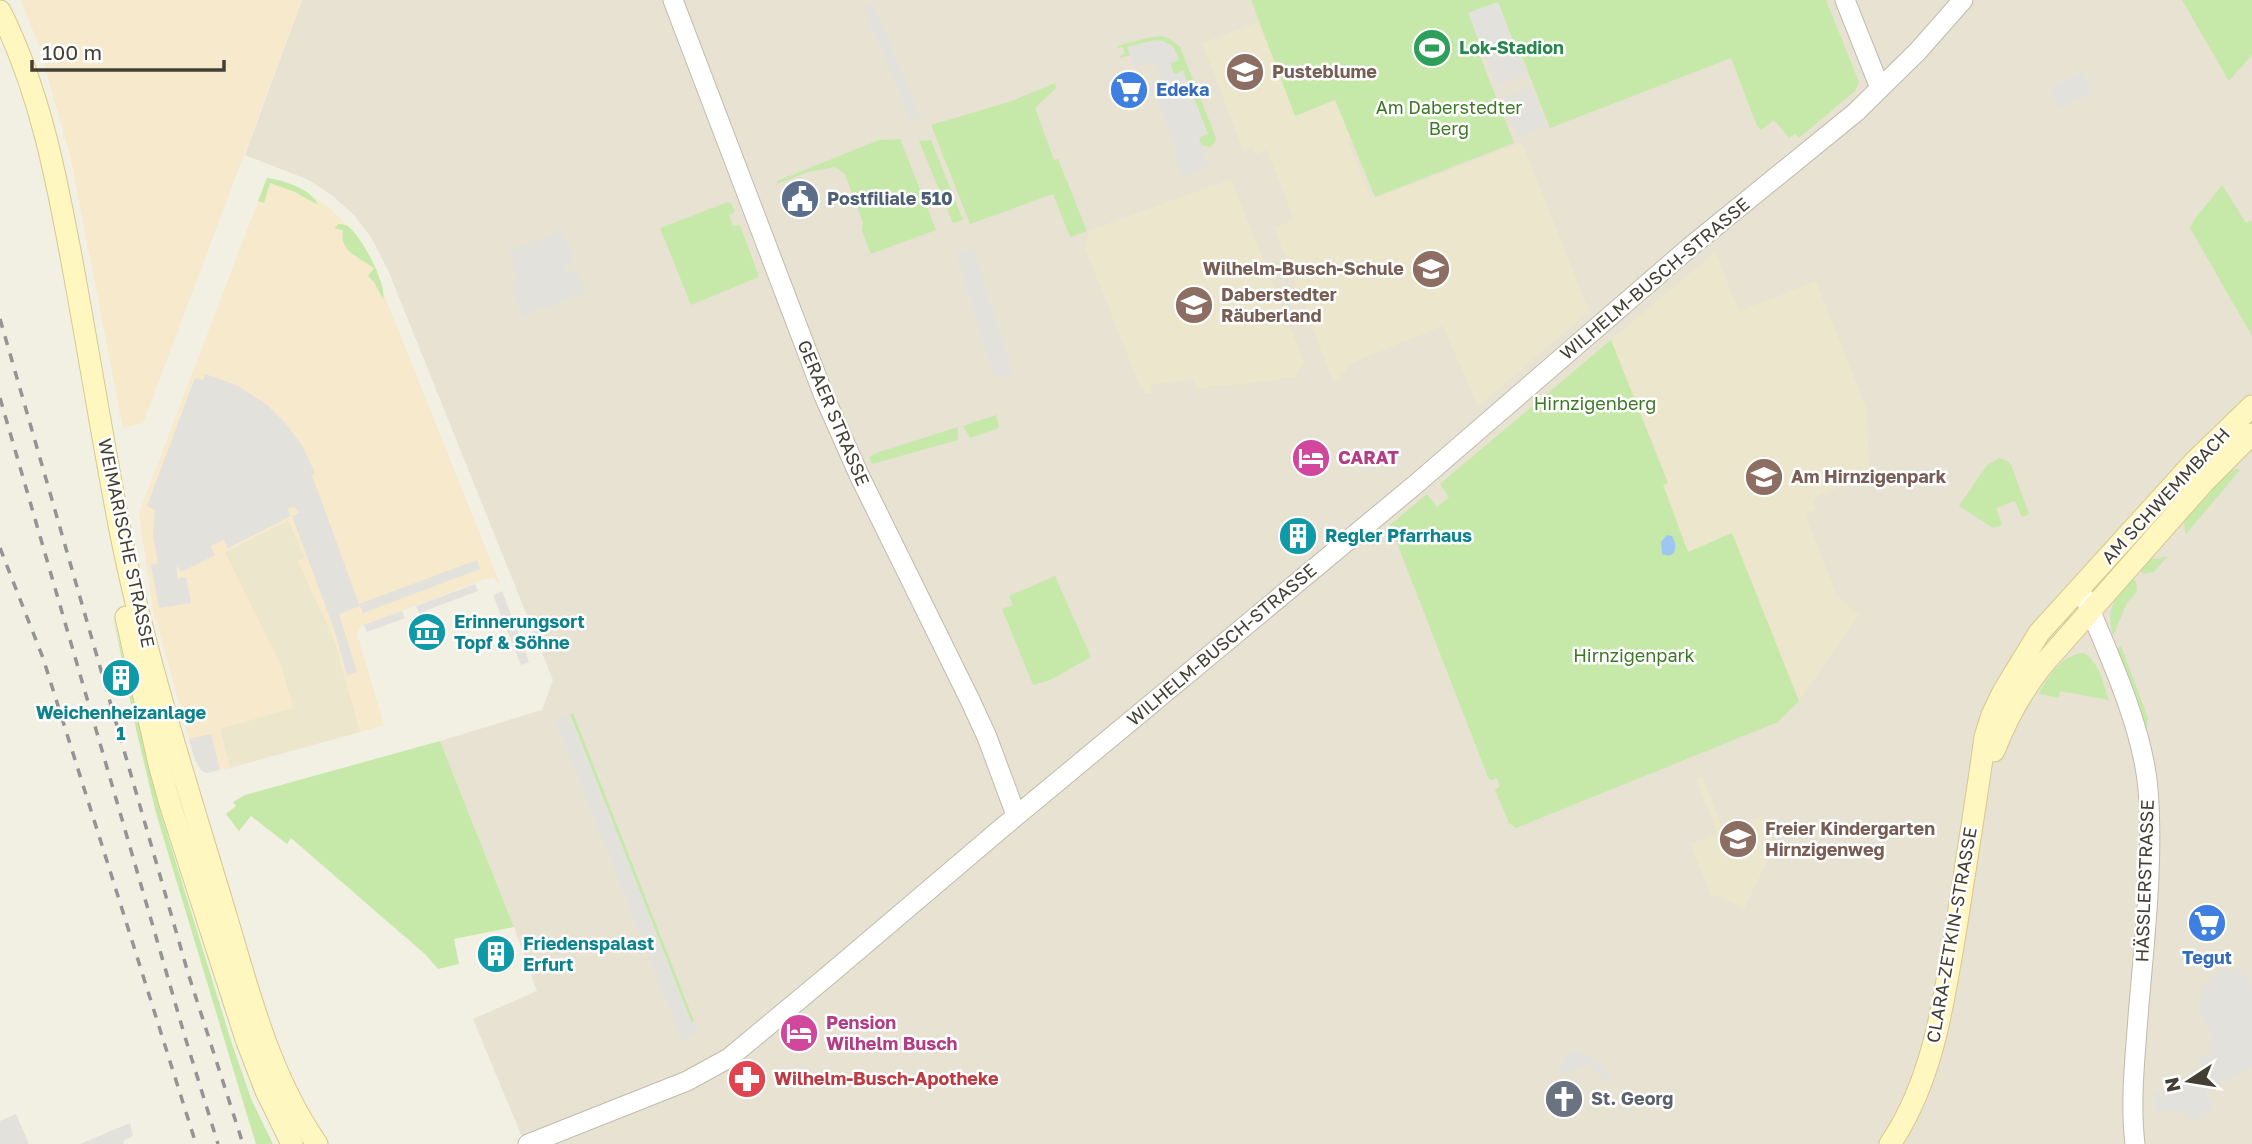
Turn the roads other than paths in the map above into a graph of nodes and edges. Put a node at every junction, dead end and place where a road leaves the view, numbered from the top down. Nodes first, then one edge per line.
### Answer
1 (673, 0) edge
2 (1845, 0) edge
3 (1963, 0) edge
4 (0, 11) edge
5 (0, 43) edge
6 (1880, 88) junction
7 (2252, 406) edge
8 (2252, 434) edge
9 (2080, 588) junction
10 (2090, 611) junction
11 (1976, 800) junction
12 (1016, 815) junction
13 (292, 1144) edge
14 (317, 1144) edge
15 (528, 1144) edge
16 (1890, 1144) edge
17 (2135, 1144) edge

1 - 12 street, GERAER STRASSE
2 - 6 street
3 - 6 street, WILHELM-BUSCH-STRASSE
4 - 14 main road, WEIMARISCHE STRASSE
5 - 13 main road, WEIMARISCHE STRASSE
6 - 12 street, WILHELM-BUSCH-STRASSE
7 - 9 main road, AM SCHWEMMBACH
8 - 10 main road, AM SCHWEMMBACH
9 - 10 street, HÄSSLERSTRASSE
9 - 11 main road, CLARA-ZETKIN-STRASSE
10 - 11 main road, CLARA-ZETKIN-STRASSE
10 - 17 street, HÄSSLERSTRASSE
11 - 16 main road, CLARA-ZETKIN-STRASSE
12 - 15 street, WILHELM-BUSCH-STRASSE

